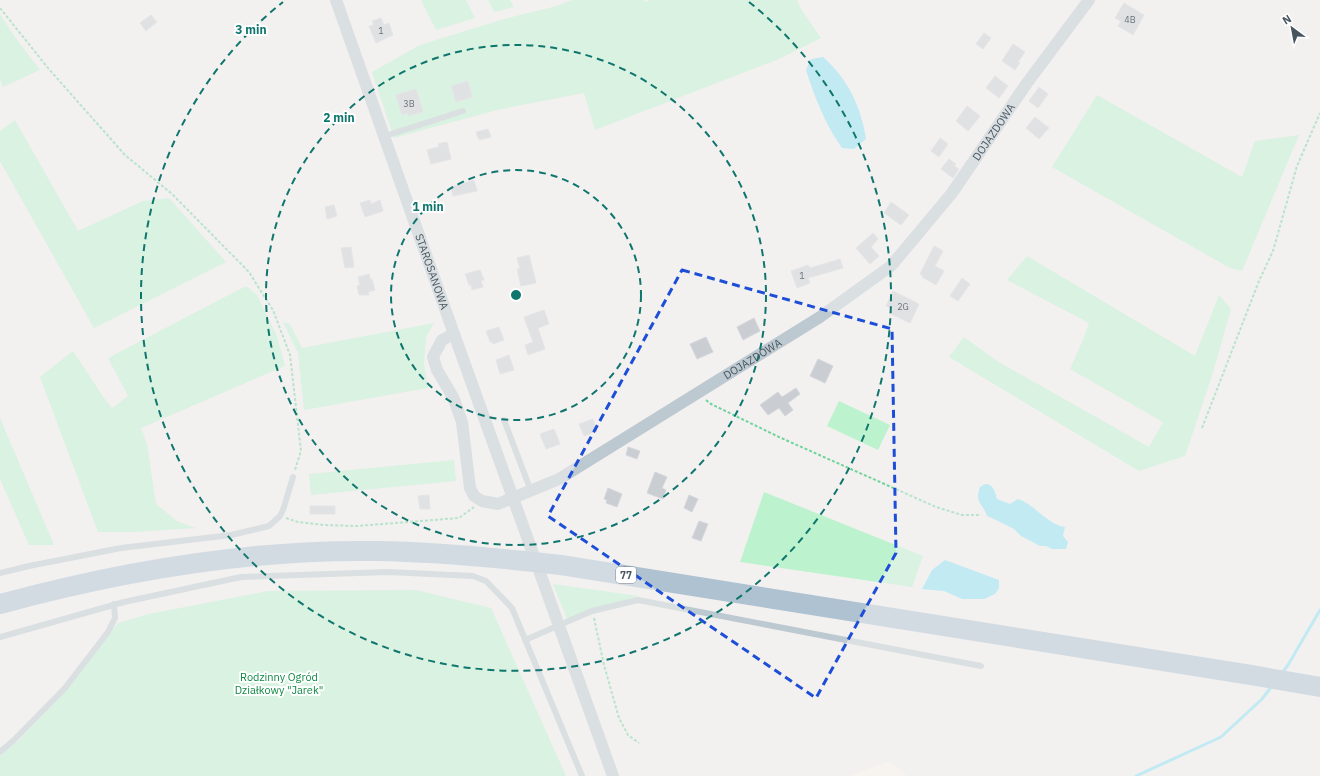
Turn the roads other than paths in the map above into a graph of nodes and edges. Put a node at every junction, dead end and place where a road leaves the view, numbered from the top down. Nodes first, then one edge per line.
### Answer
1 (336, 0) edge
2 (1089, 0) edge
3 (463, 111) dead end
4 (385, 136) junction
5 (454, 334) junction
6 (504, 420) dead end
7 (293, 477) road end
8 (531, 491) junction
9 (0, 573) edge
10 (0, 604) edge
11 (114, 604) junction
12 (0, 637) edge
13 (525, 640) junction
14 (981, 666) dead end
15 (1312, 686) edge
16 (0, 752) edge
17 (582, 776) edge
18 (613, 776) edge

1 - 4 street, STAROSANOWA
2 - 8 street, DOJAZDOWA
3 - 4 lane
4 - 5 street, STAROSANOWA
5 - 8 street, DOJAZDOWA
5 - 18 street, STAROSANOWA
6 - 8 lane
7 - 9 lane
10 - 15 main road, 77
11 - 12 lane
11 - 13 lane
11 - 16 lane
13 - 14 lane
13 - 17 lane

